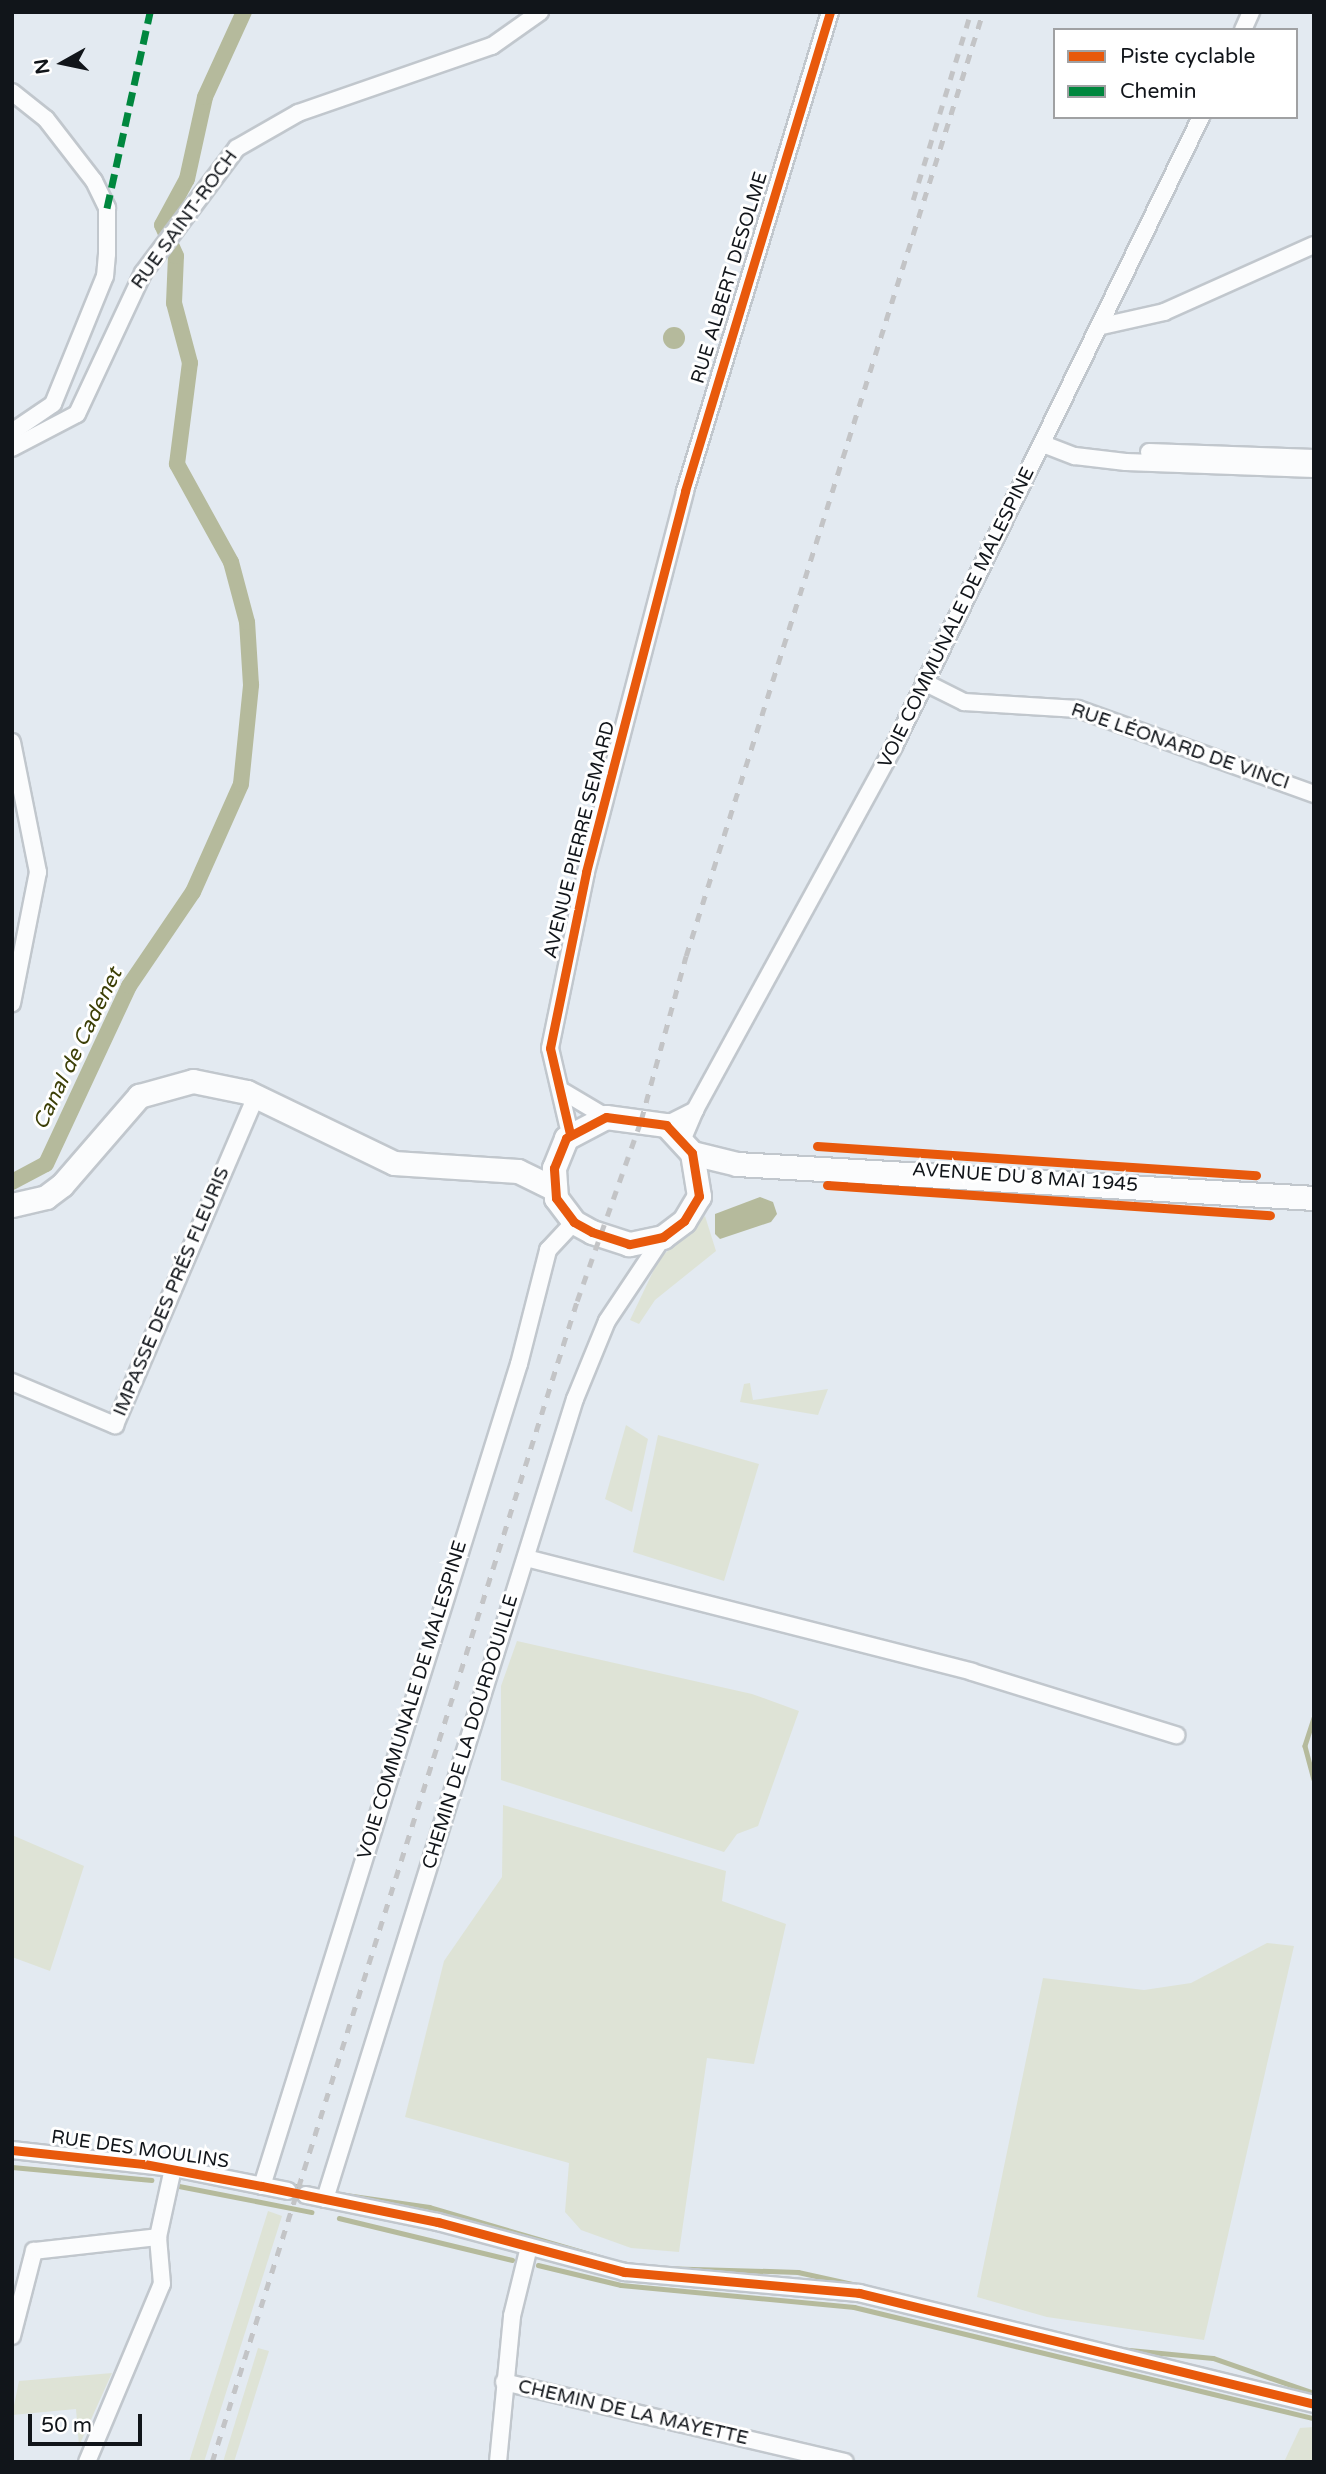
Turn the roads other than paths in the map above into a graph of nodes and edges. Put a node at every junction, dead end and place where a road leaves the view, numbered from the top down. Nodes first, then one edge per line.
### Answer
1 (540, 12) edge
2 (830, 12) edge
3 (1251, 12) edge
4 (1244, 28) edge
5 (12, 92) edge
6 (1200, 119) edge
7 (1314, 245) edge
8 (1102, 326) junction
9 (12, 432) edge
10 (1043, 444) junction
11 (12, 448) edge
12 (1095, 457) junction
13 (1314, 458) edge
14 (1314, 470) edge
15 (667, 555) joint
16 (925, 682) junction
17 (12, 742) edge
18 (1314, 794) edge
19 (12, 1003) edge
20 (564, 1092) junction
21 (256, 1096) junction
22 (606, 1117) junction
23 (680, 1139) junction
24 (566, 1140) junction
25 (737, 1164) junction
26 (518, 1171) junction
27 (553, 1188) junction
28 (699, 1196) junction
29 (1314, 1198) edge
30 (12, 1205) edge
31 (574, 1222) junction
32 (663, 1237) junction
33 (629, 1244) junction
34 (641, 1276) junction
35 (12, 1382) edge
36 (526, 1558) junction
37 (1176, 1735) dead end
38 (12, 2150) edge
39 (173, 2168) junction
40 (262, 2186) junction
41 (288, 2192) dead end
42 (306, 2195) dead end
43 (325, 2199) junction
44 (158, 2237) junction
45 (529, 2247) junction
46 (12, 2336) edge
47 (503, 2382) junction
48 (1314, 2404) edge
49 (87, 2462) edge
50 (498, 2462) edge
51 (845, 2462) edge

1 - 11 street, RUE SAINT-ROCH
2 - 15 street, RUE ALBERT DESOLME
3 - 4 street
5 - 9 street
6 - 8 street, VOIE COMMUNALE DE MALESPINE
7 - 8 street
8 - 10 street, VOIE COMMUNALE DE MALESPINE
10 - 12 street
10 - 16 street, VOIE COMMUNALE DE MALESPINE
12 - 13 street
12 - 14 street
15 - 20 street, AVENUE PIERRE SEMARD
16 - 18 street, RUE LÉONARD DE VINCI
16 - 23 street, VOIE COMMUNALE DE MALESPINE
17 - 19 street
20 - 22 street
20 - 24 street, AVENUE PIERRE SEMARD
21 - 26 main road
21 - 30 main road
21 - 35 street, IMPASSE DES PRÉS FLEURIS
22 - 23 main road
22 - 24 main road
23 - 25 main road, AVENUE DU 8 MAI 1945
23 - 28 main road
24 - 26 main road
24 - 27 main road
25 - 28 main road
25 - 29 main road, AVENUE DU 8 MAI 1945
26 - 27 main road
27 - 31 main road
28 - 32 main road
31 - 33 main road
31 - 40 street, VOIE COMMUNALE DE MALESPINE
32 - 33 main road
32 - 34 street, CHEMIN DE LA DOURDOUILLE
33 - 34 street
34 - 36 street, CHEMIN DE LA DOURDOUILLE
36 - 37 street
36 - 43 street, CHEMIN DE LA DOURDOUILLE
38 - 39 street, RUE DES MOULINS
39 - 40 street, RUE DES MOULINS
39 - 44 street
40 - 41 street, RUE DES MOULINS
42 - 43 street
43 - 45 street
44 - 46 street
44 - 49 street
45 - 47 street
45 - 48 street
47 - 50 street
47 - 51 street, CHEMIN DE LA MAYETTE

